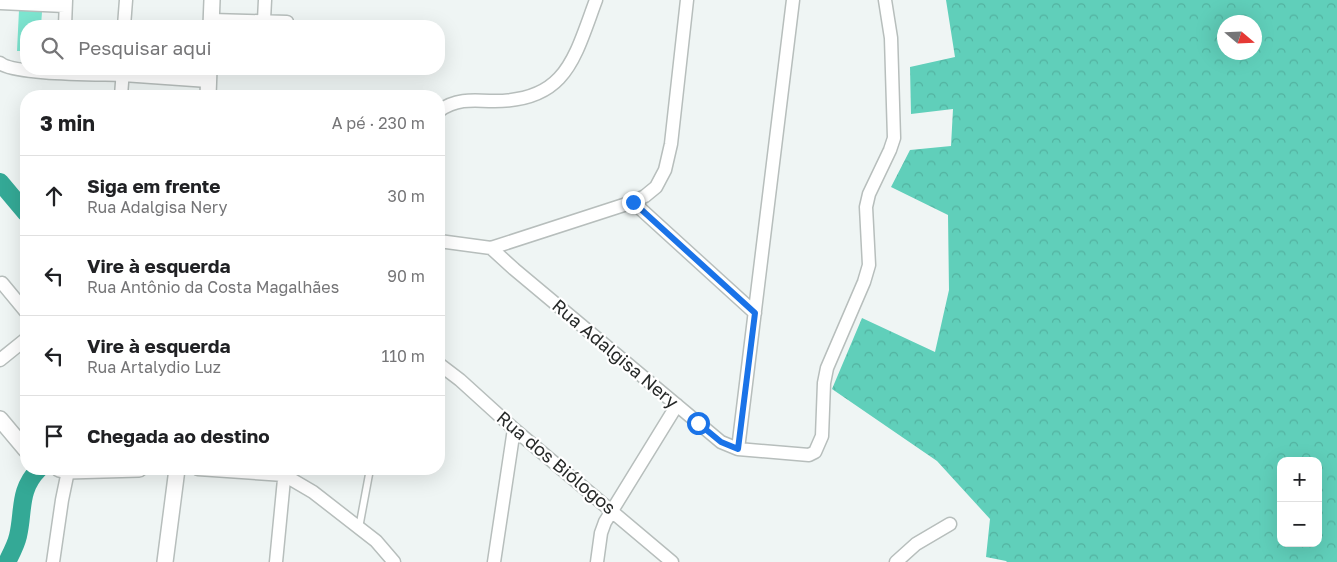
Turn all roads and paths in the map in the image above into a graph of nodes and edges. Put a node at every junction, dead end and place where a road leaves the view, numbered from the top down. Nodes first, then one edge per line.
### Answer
1 (126, 0) edge
2 (212, 0) edge
3 (265, 0) edge
4 (596, 0) edge
5 (687, 0) edge
6 (793, 0) edge
7 (885, 0) edge
8 (7, 2) edge
9 (66, 3) edge
10 (65, 20) edge
11 (124, 20) edge
12 (212, 20) edge
13 (264, 20) edge
14 (0, 63) edge
15 (20, 69) edge
16 (123, 75) edge
17 (148, 75) edge
18 (208, 82) edge
19 (122, 90) edge
20 (445, 108) edge
21 (633, 202) junction
22 (445, 242) edge
23 (491, 248) junction
24 (2, 283) dead end
25 (20, 305) edge
26 (755, 313) junction
27 (20, 344) edge
28 (0, 360) edge
29 (445, 369) edge
30 (677, 405) junction
31 (0, 420) edge
32 (514, 429) junction
33 (20, 443) edge
34 (738, 449) junction
35 (64, 475) edge
36 (176, 475) edge
37 (284, 475) edge
38 (288, 475) edge
39 (369, 475) edge
40 (612, 510) junction
41 (950, 524) dead end
42 (359, 528) junction
43 (393, 561) edge
44 (53, 562) edge
45 (165, 562) edge
46 (276, 562) edge
47 (494, 562) edge
48 (597, 562) edge
49 (672, 562) edge
50 (896, 562) edge

1 - 11 street
2 - 12 street
3 - 13 street
4 - 20 street
5 - 21 street
6 - 26 street
7 - 34 street, Rua Adalgisa Nery
8 - 9 street
9 - 10 street
14 - 15 street
16 - 19 street
17 - 18 street
21 - 23 street
21 - 26 street
22 - 23 street
23 - 30 street, Rua Adalgisa Nery
24 - 25 street
26 - 34 street
27 - 28 street
29 - 32 street, Rua dos Biólogos
30 - 34 street, Rua Adalgisa Nery
30 - 40 street
31 - 33 street
32 - 40 street, Rua dos Biólogos
32 - 47 street
35 - 44 street
36 - 45 street
37 - 46 street
38 - 42 street
39 - 42 lane
40 - 48 street
40 - 49 street, Rua dos Biólogos
41 - 50 street
42 - 43 street

